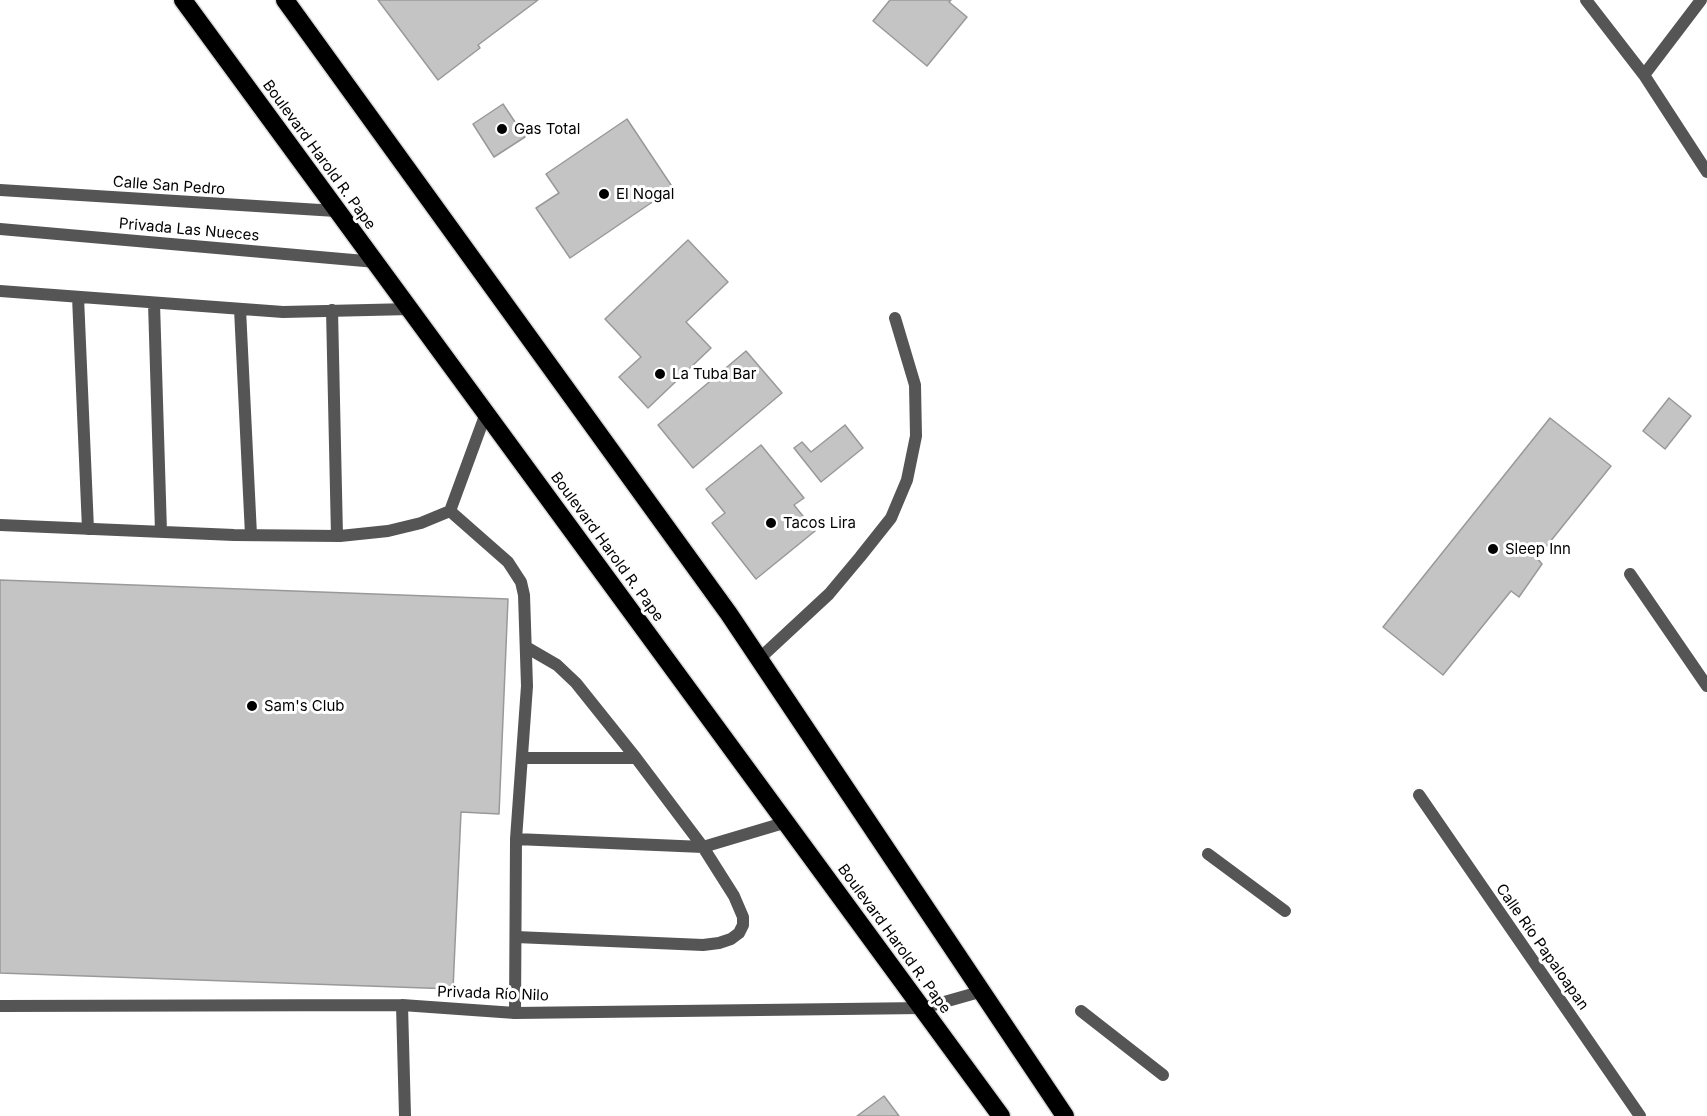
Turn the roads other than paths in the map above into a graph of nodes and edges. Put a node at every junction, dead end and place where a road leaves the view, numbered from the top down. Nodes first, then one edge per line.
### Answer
1 (183, 0) edge
2 (285, 0) edge
3 (1586, 0) edge
4 (1701, 0) edge
5 (1644, 75) junction
6 (1707, 172) edge
7 (0, 190) edge
8 (336, 211) junction
9 (0, 229) edge
10 (376, 262) junction
11 (0, 291) edge
12 (78, 297) junction
13 (154, 303) junction
14 (240, 309) junction
15 (411, 309) junction
16 (332, 310) junction
17 (895, 318) dead end
18 (486, 413) junction
19 (450, 511) junction
20 (0, 525) edge
21 (88, 529) junction
22 (161, 532) junction
23 (251, 535) junction
24 (337, 536) junction
25 (1630, 574) dead end
26 (526, 647) junction
27 (759, 659) junction
28 (1707, 686) edge
29 (522, 758) junction
30 (636, 758) junction
31 (1419, 795) dead end
32 (787, 822) junction
33 (516, 839) junction
34 (703, 847) junction
35 (1208, 854) dead end
36 (1284, 911) dead end
37 (516, 937) junction
38 (983, 992) junction
39 (402, 1005) junction
40 (0, 1006) edge
41 (923, 1008) junction
42 (1081, 1011) dead end
43 (515, 1012) junction
44 (1162, 1075) dead end
45 (405, 1116) edge
46 (1000, 1116) edge
47 (1065, 1116) edge
48 (1640, 1116) edge

1 - 8 highway, Boulevard Harold R. Pape
2 - 27 highway
3 - 5 street
4 - 5 street
5 - 6 street
7 - 8 street, Calle San Pedro
8 - 10 highway, Boulevard Harold R. Pape
9 - 10 street, Privada Las Nueces
10 - 15 highway, Boulevard Harold R. Pape
11 - 12 street
12 - 13 street
12 - 21 street
13 - 14 street
13 - 22 street
14 - 16 street
14 - 23 street
15 - 16 street
15 - 18 highway, Boulevard Harold R. Pape
16 - 24 street
17 - 27 street
18 - 19 street
18 - 32 highway, Boulevard Harold R. Pape
19 - 24 street
19 - 26 street
20 - 21 street
21 - 22 street
22 - 23 street
23 - 24 street
25 - 28 street
26 - 29 street
26 - 30 street
27 - 38 highway
29 - 30 street
29 - 33 street
30 - 34 street
31 - 48 street, Calle Río Papaloapan
32 - 34 street
32 - 41 highway, Boulevard Harold R. Pape
33 - 34 street
33 - 37 street
34 - 37 street
35 - 36 street
37 - 43 street
38 - 41 street, Privada Río Nilo
38 - 47 highway
39 - 40 street, Privada Río Nilo
39 - 43 street, Privada Río Nilo
39 - 45 street
41 - 43 street, Privada Río Nilo
41 - 46 highway, Boulevard Harold R. Pape
42 - 44 street

